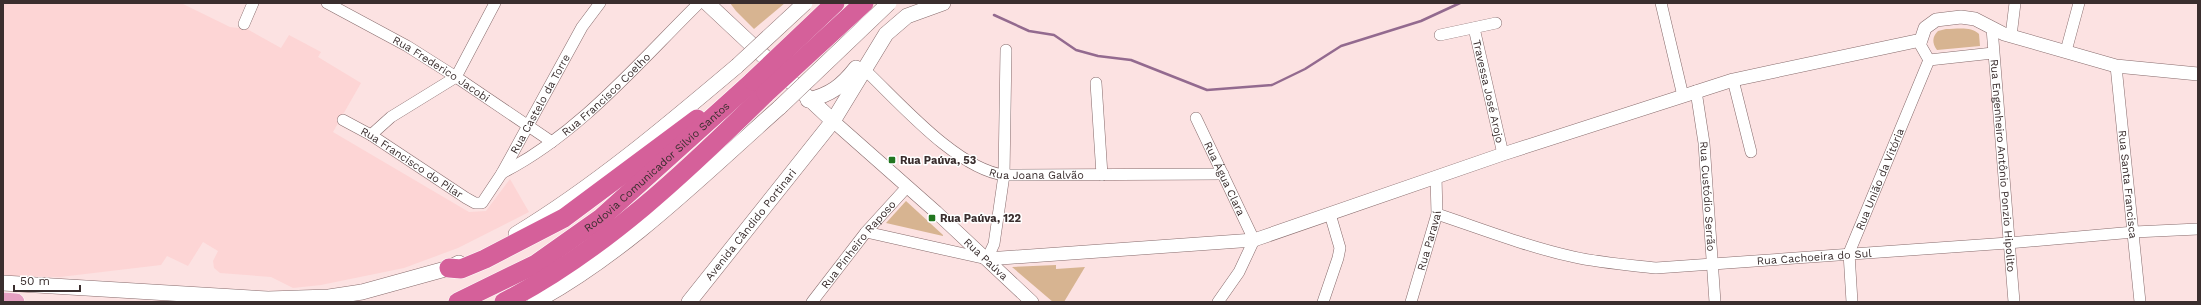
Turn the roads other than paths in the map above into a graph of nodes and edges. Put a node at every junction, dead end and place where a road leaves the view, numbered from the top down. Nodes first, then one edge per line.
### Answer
1 (253, 3) edge
2 (327, 3) edge
3 (495, 3) edge
4 (600, 3) edge
5 (699, 3) edge
6 (707, 3) edge
7 (722, 3) edge
8 (806, 3) edge
9 (835, 3) edge
10 (864, 3) edge
11 (890, 3) edge
12 (943, 3) edge
13 (1661, 3) edge
14 (2015, 3) edge
15 (2079, 3) edge
16 (918, 6) edge
17 (726, 22) junction
18 (1496, 23) dead end
19 (244, 24) dead end
20 (1474, 28) junction
21 (1992, 28) junction
22 (1440, 35) dead end
23 (2012, 36) junction
24 (1921, 40) junction
25 (881, 41) junction
26 (1006, 50) dead end
27 (2066, 51) junction
28 (1993, 54) junction
29 (1929, 60) junction
30 (2116, 66) junction
31 (865, 70) junction
32 (2198, 74) edge
33 (456, 77) junction
34 (1733, 80) junction
35 (1096, 83) dead end
36 (756, 86) junction
37 (1696, 91) junction
38 (1683, 96) junction
39 (808, 100) junction
40 (1196, 118) dead end
41 (343, 120) dead end
42 (833, 121) junction
43 (528, 126) junction
44 (372, 135) junction
45 (552, 142) junction
46 (813, 147) junction
47 (1751, 152) dead end
48 (1503, 154) junction
49 (502, 174) junction
50 (1223, 174) junction
51 (1004, 175) junction
52 (1102, 175) junction
53 (1436, 177) junction
54 (907, 187) junction
55 (481, 204) joint
56 (1330, 214) junction
57 (1437, 214) junction
58 (2198, 229) edge
59 (866, 232) junction
60 (2134, 232) junction
61 (1254, 240) junction
62 (2008, 243) junction
63 (1849, 253) junction
64 (987, 259) junction
65 (1712, 263) junction
66 (449, 268) junction
67 (3, 283) edge
68 (3, 301) edge
69 (16, 302) edge
70 (458, 302) edge
71 (504, 302) edge
72 (535, 302) edge
73 (689, 302) edge
74 (812, 302) edge
75 (1032, 302) edge
76 (1218, 302) edge
77 (1323, 302) edge
78 (1411, 302) edge
79 (1714, 302) edge
80 (1852, 302) edge
81 (2014, 302) edge
82 (2140, 302) edge

1 - 19 street
2 - 33 street, Rua Frederico Jacobi
3 - 33 street
4 - 43 street, Rua Castelo da Torre
5 - 45 street, Rua Francisco Coelho
6 - 17 main road
7 - 17 main road
8 - 66 main road, bridge
9 - 36 highway, Rodovia Comunicador Silvio Santos, bridge
10 - 36 highway, Rodovia Comunicador Silvio Santos, bridge
11 - 72 main road, bridge
12 - 16 main road, Avenida Cândido Portinari
13 - 38 street
14 - 23 street
15 - 27 street
16 - 25 main road, Avenida Cândido Portinari
17 - 39 main road
18 - 20 street, Travessa José Arojo
20 - 22 street, Travessa José Arojo
20 - 48 street, Travessa José Arojo
21 - 23 street
21 - 24 street
21 - 28 street, Rua Engenheiro Antônio Ponzio Hipolito
23 - 27 street
24 - 29 street
24 - 34 street
25 - 31 main road, Avenida Cândido Portinari
25 - 39 main road, Avenida Cândido Portinari
26 - 51 street
27 - 30 street
28 - 29 street
28 - 62 street, Rua Engenheiro Antônio Ponzio Hipolito
29 - 63 street, Rua União da Vitória
30 - 32 street
30 - 60 street, Rua Santa Francisca
31 - 42 main road, Avenida Cândido Portinari
31 - 51 street, Rua Joana Galvão
33 - 43 street, Rua Frederico Jacobi
33 - 44 street
34 - 37 street
34 - 47 street
35 - 52 street
36 - 66 highway
36 - 70 highway, Rodovia Comunicador Silvio Santos
36 - 71 highway, Rodovia Comunicador Silvio Santos
37 - 38 street
37 - 65 street, Rua Custódio Serrão
38 - 48 street
39 - 42 main road
39 - 46 main road, Avenida Cândido Portinari
40 - 50 street, Rua Água Clara
41 - 44 street, Rua Francisco do Pilar
42 - 46 main road, Avenida Cândido Portinari
42 - 54 street, Rua Paúva
43 - 45 street, Rua Frederico Jacobi
43 - 49 street, Rua Castelo da Torre
44 - 55 street, Rua Francisco do Pilar
45 - 49 street, Rua Francisco Coelho
46 - 73 main road, Avenida Cândido Portinari
48 - 53 street
49 - 55 street, Rua Castelo da Torre
50 - 52 street, Rua Joana Galvão
50 - 61 street, Rua Água Clara
51 - 52 street, Rua Joana Galvão
51 - 64 street
53 - 56 street
53 - 57 street, Rua Paravaí
54 - 59 street, Rua Pinheiro Raposo
54 - 64 street, Rua Paúva
56 - 61 street
56 - 77 street
57 - 65 street, Rua Cachoeira do Sul
57 - 78 street, Rua Paravaí
58 - 60 street, Rua Cachoeira do Sul
59 - 64 street
59 - 74 street, Rua Pinheiro Raposo
60 - 62 street, Rua Cachoeira do Sul
60 - 82 street, Rua Santa Francisca
61 - 64 street
61 - 76 street
62 - 63 street, Rua Cachoeira do Sul
62 - 81 street, Rua Engenheiro Antônio Ponzio Hipolito
63 - 65 street, Rua Cachoeira do Sul
63 - 80 street, Rua União da Vitória
64 - 75 street, Rua Paúva
65 - 79 street, Rua Custódio Serrão
66 - 67 main road
68 - 69 main road

